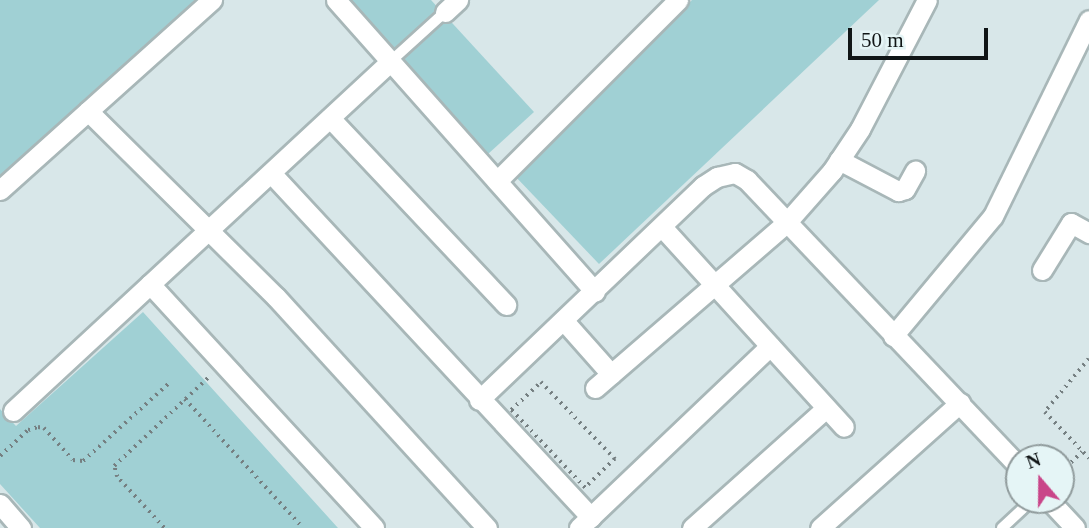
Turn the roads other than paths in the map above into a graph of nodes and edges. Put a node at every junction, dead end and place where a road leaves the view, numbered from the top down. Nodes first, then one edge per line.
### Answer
1 (212, 0) edge
2 (336, 0) edge
3 (678, 0) edge
4 (927, 0) edge
5 (452, 6) edge
6 (1089, 20) edge
7 (391, 61) junction
8 (88, 111) junction
9 (330, 118) junction
10 (839, 160) junction
11 (915, 171) dead end
12 (271, 173) junction
13 (497, 181) junction
14 (0, 190) edge
15 (787, 222) junction
16 (662, 227) junction
17 (209, 231) junction
18 (1089, 233) edge
19 (1042, 270) dead end
20 (150, 284) junction
21 (715, 284) junction
22 (596, 292) junction
23 (506, 305) dead end
24 (564, 321) junction
25 (893, 336) junction
26 (770, 346) junction
27 (611, 373) junction
28 (595, 388) dead end
29 (479, 400) junction
30 (960, 403) junction
31 (826, 408) junction
32 (13, 411) dead end
33 (844, 427) dead end
34 (1005, 452) edge
35 (0, 504) edge
36 (1017, 514) edge
37 (1062, 514) edge
38 (585, 522) edge
39 (21, 528) edge
40 (374, 528) edge
41 (487, 528) edge
42 (692, 528) edge
43 (820, 528) edge
44 (1002, 528) edge
45 (1075, 528) edge

1 - 8 street
2 - 7 street
3 - 13 street
4 - 10 street
5 - 7 lane
6 - 25 street
7 - 9 street
7 - 13 street
8 - 14 street
8 - 17 street
9 - 12 street
9 - 23 street
10 - 11 street
10 - 15 street
12 - 17 street
12 - 29 street
13 - 22 street
15 - 16 street
15 - 21 street
15 - 25 street
16 - 21 street
16 - 22 street
17 - 20 street
17 - 41 street
18 - 19 street
20 - 32 street
20 - 40 street
21 - 26 street
21 - 27 street
22 - 24 street
24 - 27 street
24 - 29 street
25 - 30 street
26 - 31 street
26 - 38 street
27 - 28 street
29 - 38 street
30 - 34 street
30 - 43 street
31 - 33 street
31 - 42 street
35 - 39 street
36 - 44 lane
37 - 45 street

